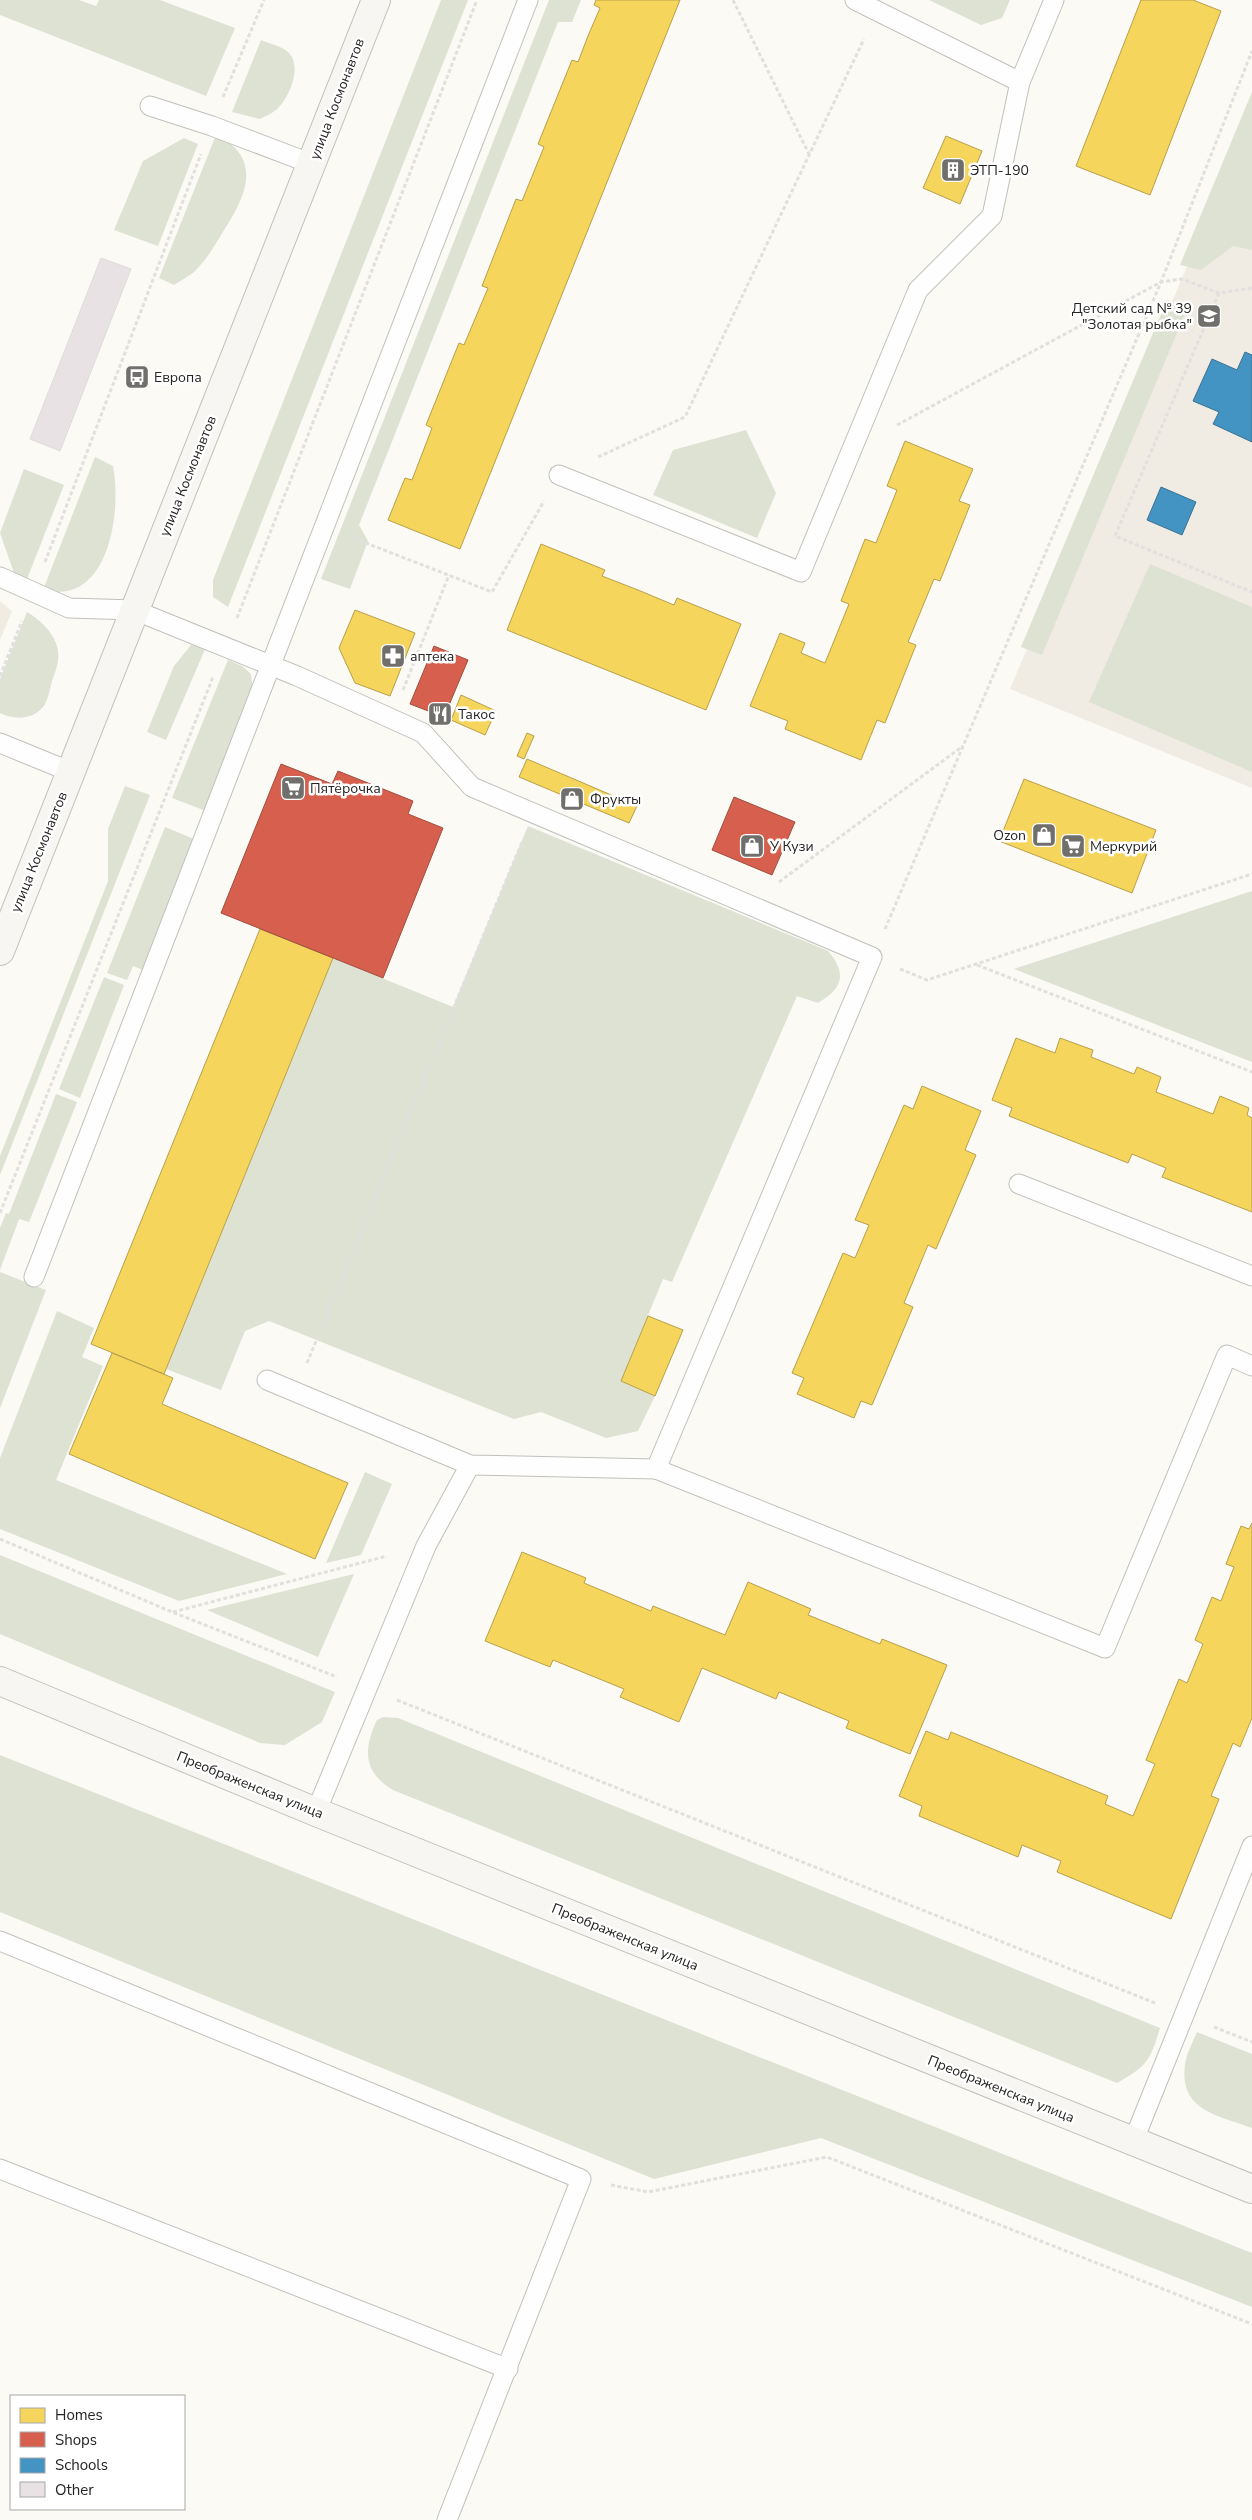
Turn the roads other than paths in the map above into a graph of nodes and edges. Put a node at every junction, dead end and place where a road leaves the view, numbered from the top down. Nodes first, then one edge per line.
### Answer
1 (376, 0) edge
2 (528, 0) edge
3 (855, 0) edge
4 (1054, 0) edge
5 (1020, 82) junction
6 (150, 106) dead end
7 (312, 164) junction
8 (559, 474) road end
9 (0, 577) edge
10 (134, 610) junction
11 (270, 665) junction
12 (0, 743) edge
13 (71, 772) junction
14 (0, 951) edge
15 (1019, 1184) dead end
16 (1252, 1276) edge
17 (34, 1277) dead end
18 (1252, 1366) edge
19 (267, 1380) dead end
20 (470, 1465) junction
21 (656, 1468) junction
22 (0, 1681) edge
23 (316, 1812) junction
24 (1252, 1846) edge
25 (0, 1941) edge
26 (1133, 2142) junction
27 (0, 2169) edge
28 (1252, 2189) edge
29 (508, 2369) junction
30 (447, 2520) edge

1 - 7 main road, улица Космонавтов
2 - 11 lane
3 - 5 lane
4 - 5 lane
5 - 8 lane
6 - 7 lane
7 - 10 main road, улица Космонавтов
9 - 10 lane
10 - 11 lane
10 - 13 main road, улица Космонавтов
11 - 17 lane
11 - 21 lane
12 - 13 lane
13 - 14 main road, улица Космонавтов
15 - 16 lane
18 - 21 lane
19 - 20 lane
20 - 21 lane
20 - 23 lane
22 - 23 main road, Преображенская улица
23 - 26 main road, Преображенская улица
24 - 26 lane
25 - 29 lane
26 - 28 main road, Преображенская улица
27 - 29 lane
29 - 30 lane

